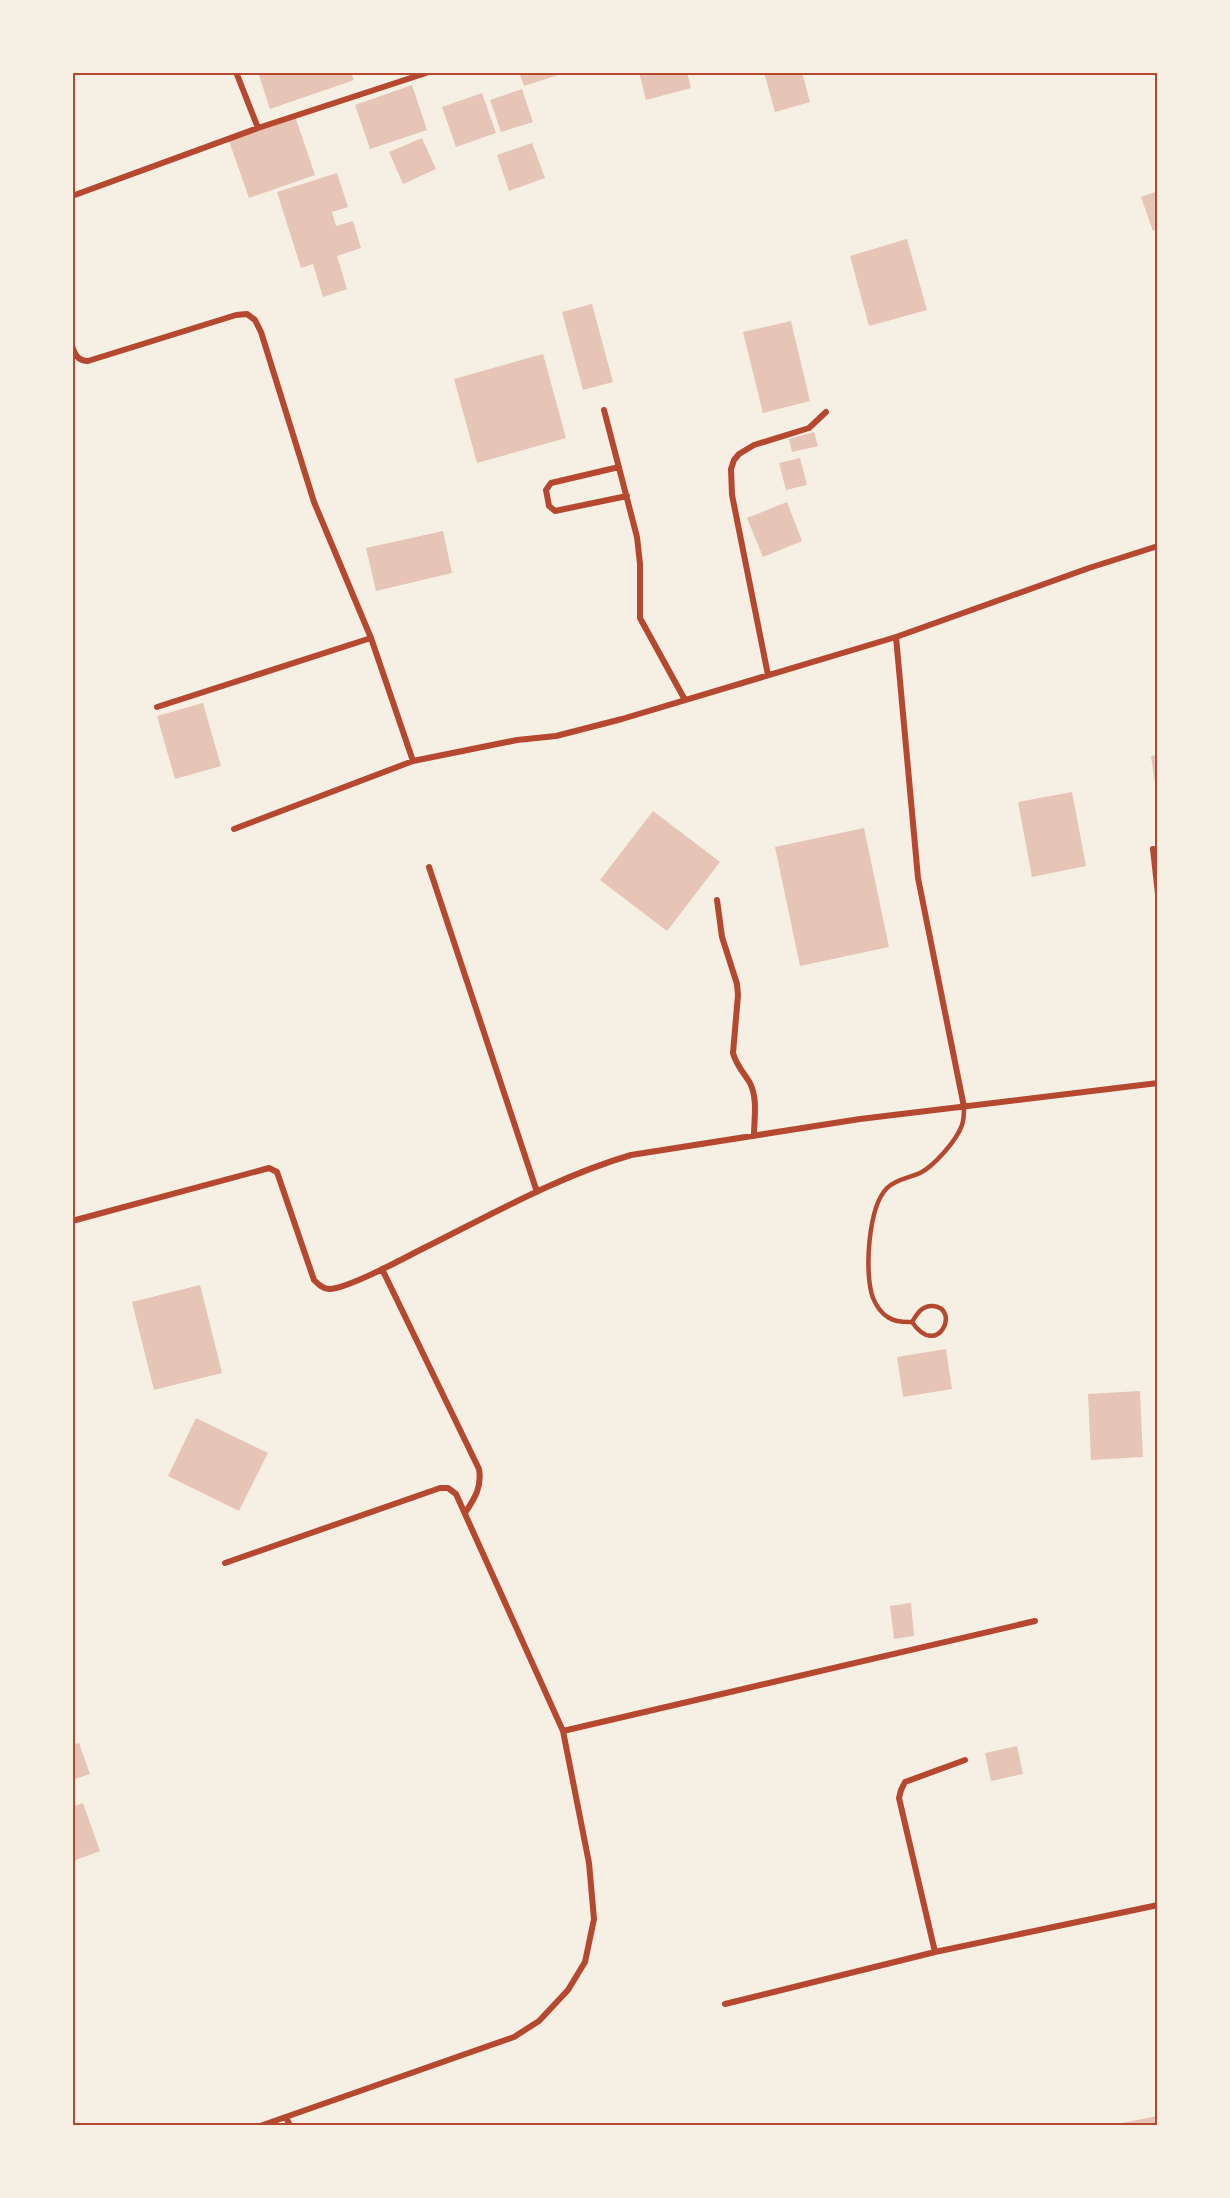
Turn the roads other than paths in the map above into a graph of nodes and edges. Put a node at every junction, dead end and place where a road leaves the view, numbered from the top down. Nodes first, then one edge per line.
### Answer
1 (236, 72) edge
2 (429, 72) edge
3 (258, 128) junction
4 (72, 196) edge
5 (72, 346) edge
6 (604, 410) dead end
7 (826, 412) dead end
8 (619, 467) junction
9 (627, 496) junction
10 (1158, 546) edge
11 (896, 637) junction
12 (371, 638) junction
13 (768, 675) junction
14 (685, 700) junction
15 (157, 707) dead end
16 (412, 761) junction
17 (234, 829) dead end
18 (1153, 849) dead end
19 (429, 867) dead end
20 (1158, 894) edge
21 (717, 900) dead end
22 (1158, 1083) edge
23 (964, 1107) junction
24 (754, 1136) junction
25 (537, 1192) junction
26 (72, 1221) edge
27 (382, 1269) junction
28 (912, 1322) junction
29 (465, 1513) junction
30 (225, 1563) dead end
31 (1035, 1621) dead end
32 (562, 1731) junction
33 (965, 1760) dead end
34 (1158, 1905) edge
35 (935, 1952) junction
36 (725, 2004) dead end
37 (286, 2117) junction
38 (260, 2126) edge
39 (290, 2126) edge

1 - 3 street
2 - 3 street
3 - 4 street
5 - 12 street
6 - 8 street
7 - 13 street
8 - 9 street
8 - 9 street
9 - 14 street
10 - 11 street
11 - 13 street
11 - 23 street
12 - 15 street
12 - 16 street
13 - 14 street
14 - 16 street
16 - 17 street
18 - 20 street
19 - 25 street
21 - 24 street
22 - 23 street
23 - 24 street
23 - 28 lane
24 - 25 street
25 - 27 street
26 - 27 street
27 - 29 street
28 - 28 lane
29 - 30 street
29 - 32 street
31 - 32 street
32 - 37 street
33 - 35 street
34 - 35 street
35 - 36 street
37 - 38 street
37 - 39 street

